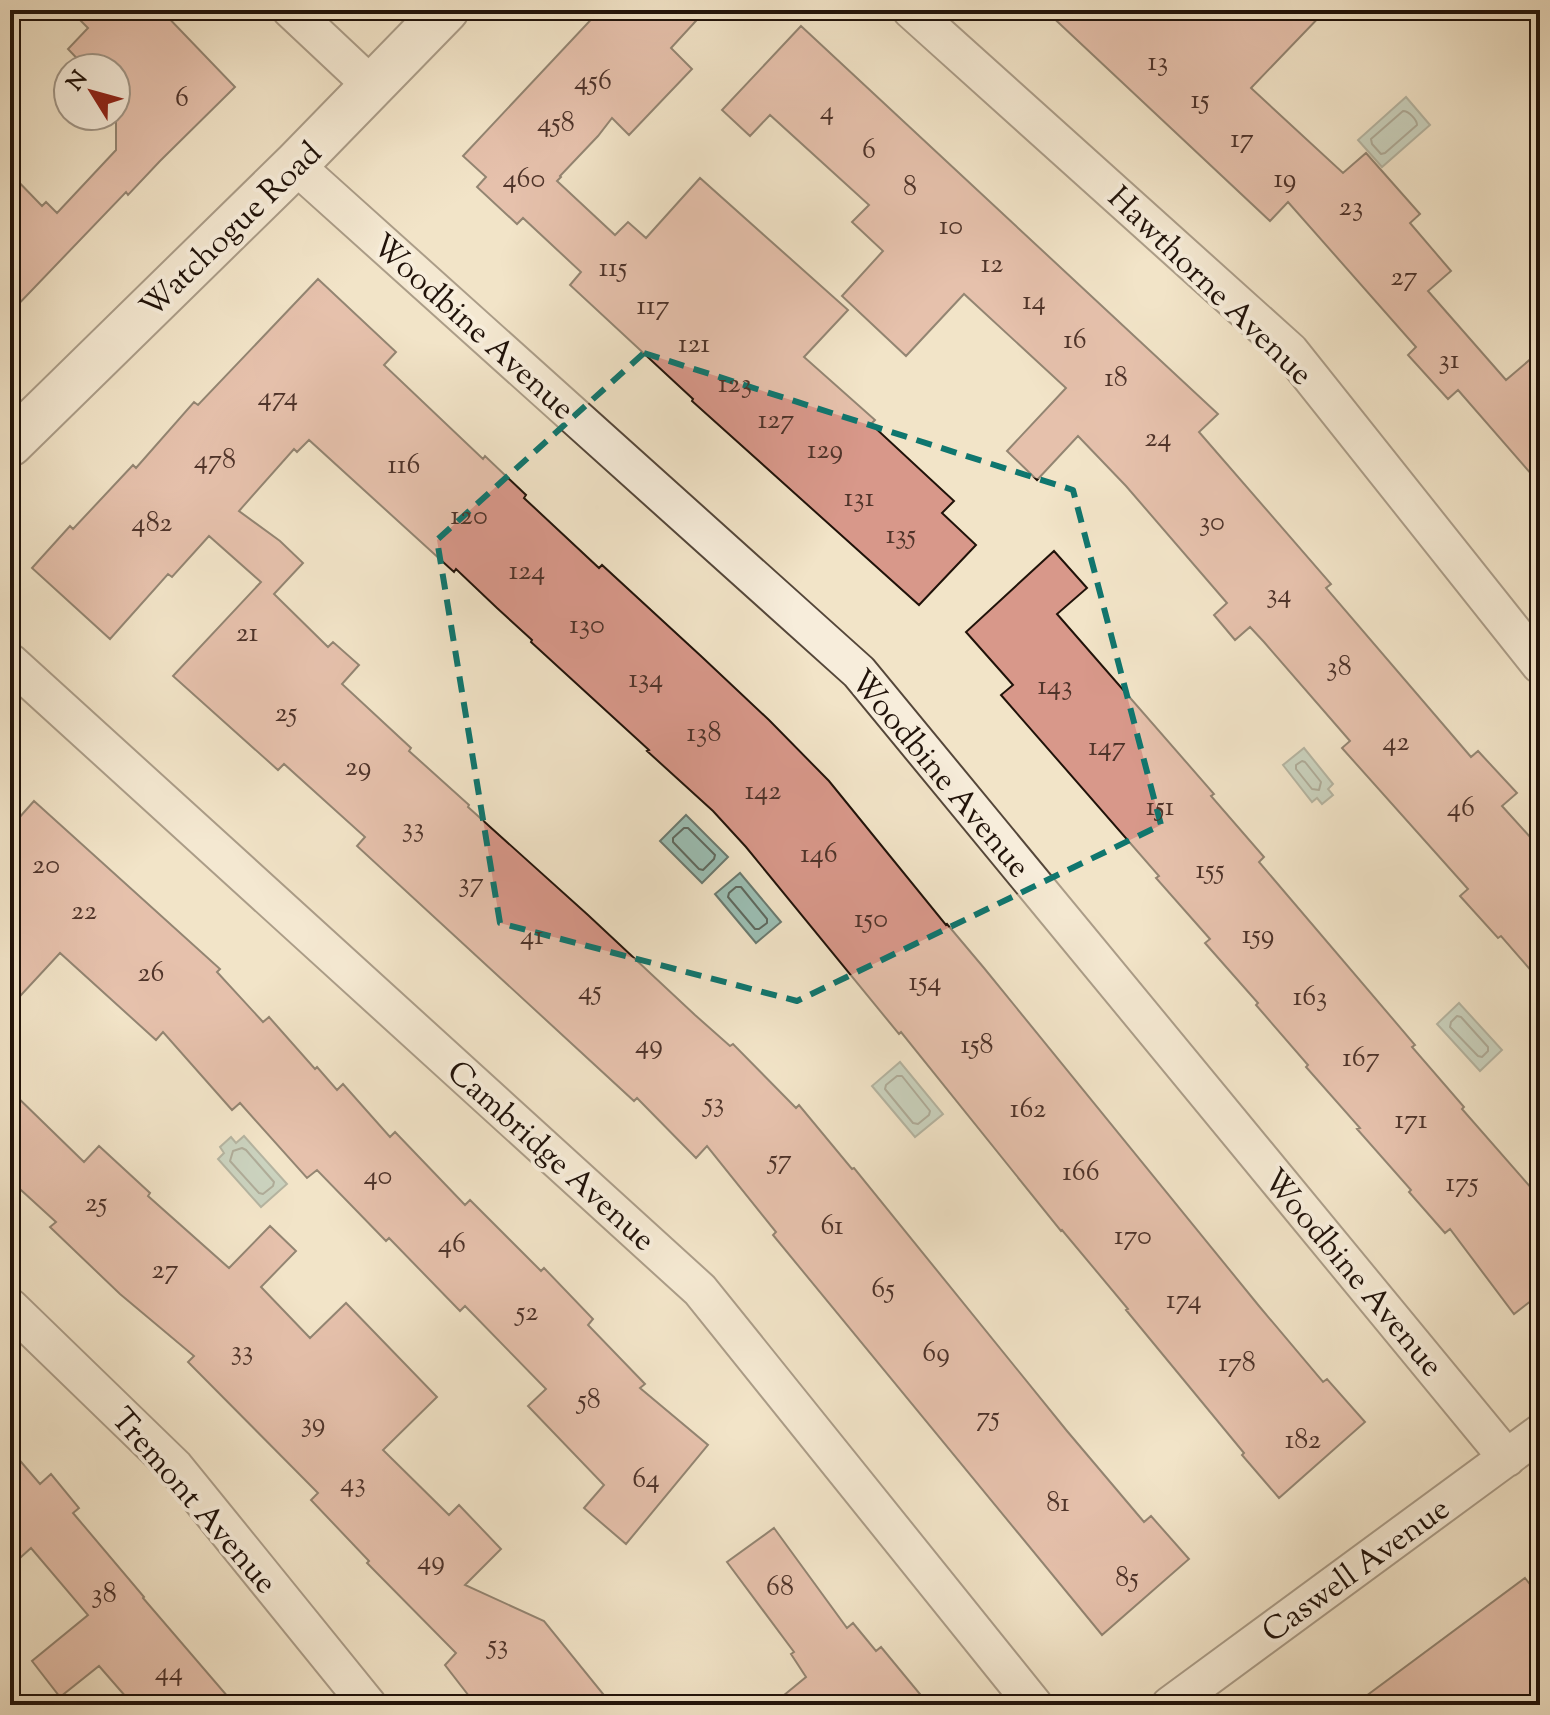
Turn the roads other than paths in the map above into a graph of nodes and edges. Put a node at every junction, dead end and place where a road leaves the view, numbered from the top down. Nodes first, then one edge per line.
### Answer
1 (291, 10) edge
2 (446, 10) edge
3 (911, 10) edge
4 (373, 87) junction
5 (295, 165) junction
6 (14, 431) edge
7 (10, 662) edge
8 (1540, 665) edge
9 (10, 1307) edge
10 (1540, 1433) edge
11 (1507, 1458) junction
12 (368, 1705) edge
13 (1034, 1705) edge
14 (1170, 1705) edge

1 - 4 street
2 - 4 street, Watchogue Road
3 - 8 street, Hawthorne Avenue
4 - 5 street, Watchogue Road
5 - 6 street, Watchogue Road
5 - 11 street, Woodbine Avenue
7 - 13 street, Cambridge Avenue
9 - 12 street, Tremont Avenue
10 - 11 street, Caswell Avenue
11 - 14 street, Caswell Avenue

